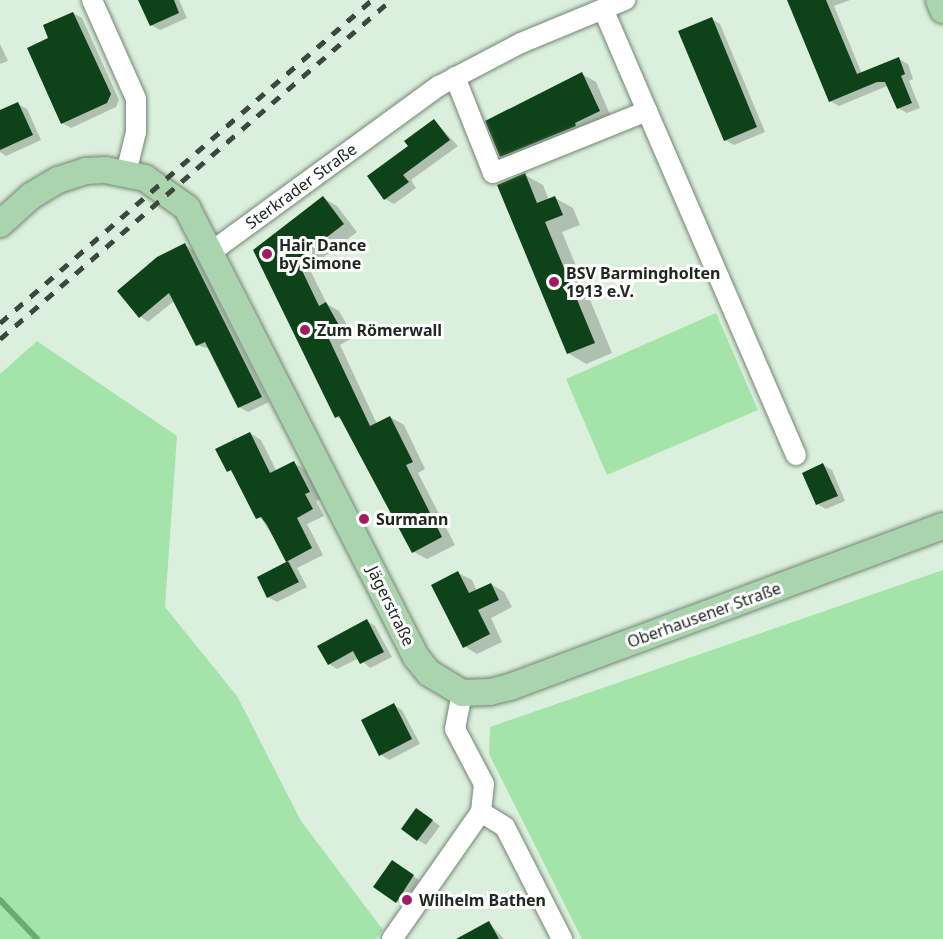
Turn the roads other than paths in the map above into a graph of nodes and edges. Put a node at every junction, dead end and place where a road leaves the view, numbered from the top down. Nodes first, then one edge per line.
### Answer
1 (92, 0) edge
2 (625, 0) edge
3 (939, 0) edge
4 (603, 9) junction
5 (943, 10) edge
6 (455, 77) junction
7 (647, 111) junction
8 (126, 173) junction
9 (0, 224) edge
10 (211, 252) junction
11 (796, 455) dead end
12 (943, 526) edge
13 (462, 693) junction
14 (481, 812) junction
15 (392, 939) edge
16 (562, 939) edge

1 - 8 street
2 - 4 street, Sterkrader Straße
3 - 5 main road
4 - 6 street, Sterkrader Straße
4 - 7 street
6 - 7 street
6 - 10 street, Sterkrader Straße
7 - 11 street
8 - 9 main road
8 - 10 main road
10 - 13 main road, Jägerstraße
12 - 13 main road, Oberhausener Straße
13 - 14 street
14 - 15 street
14 - 16 street

